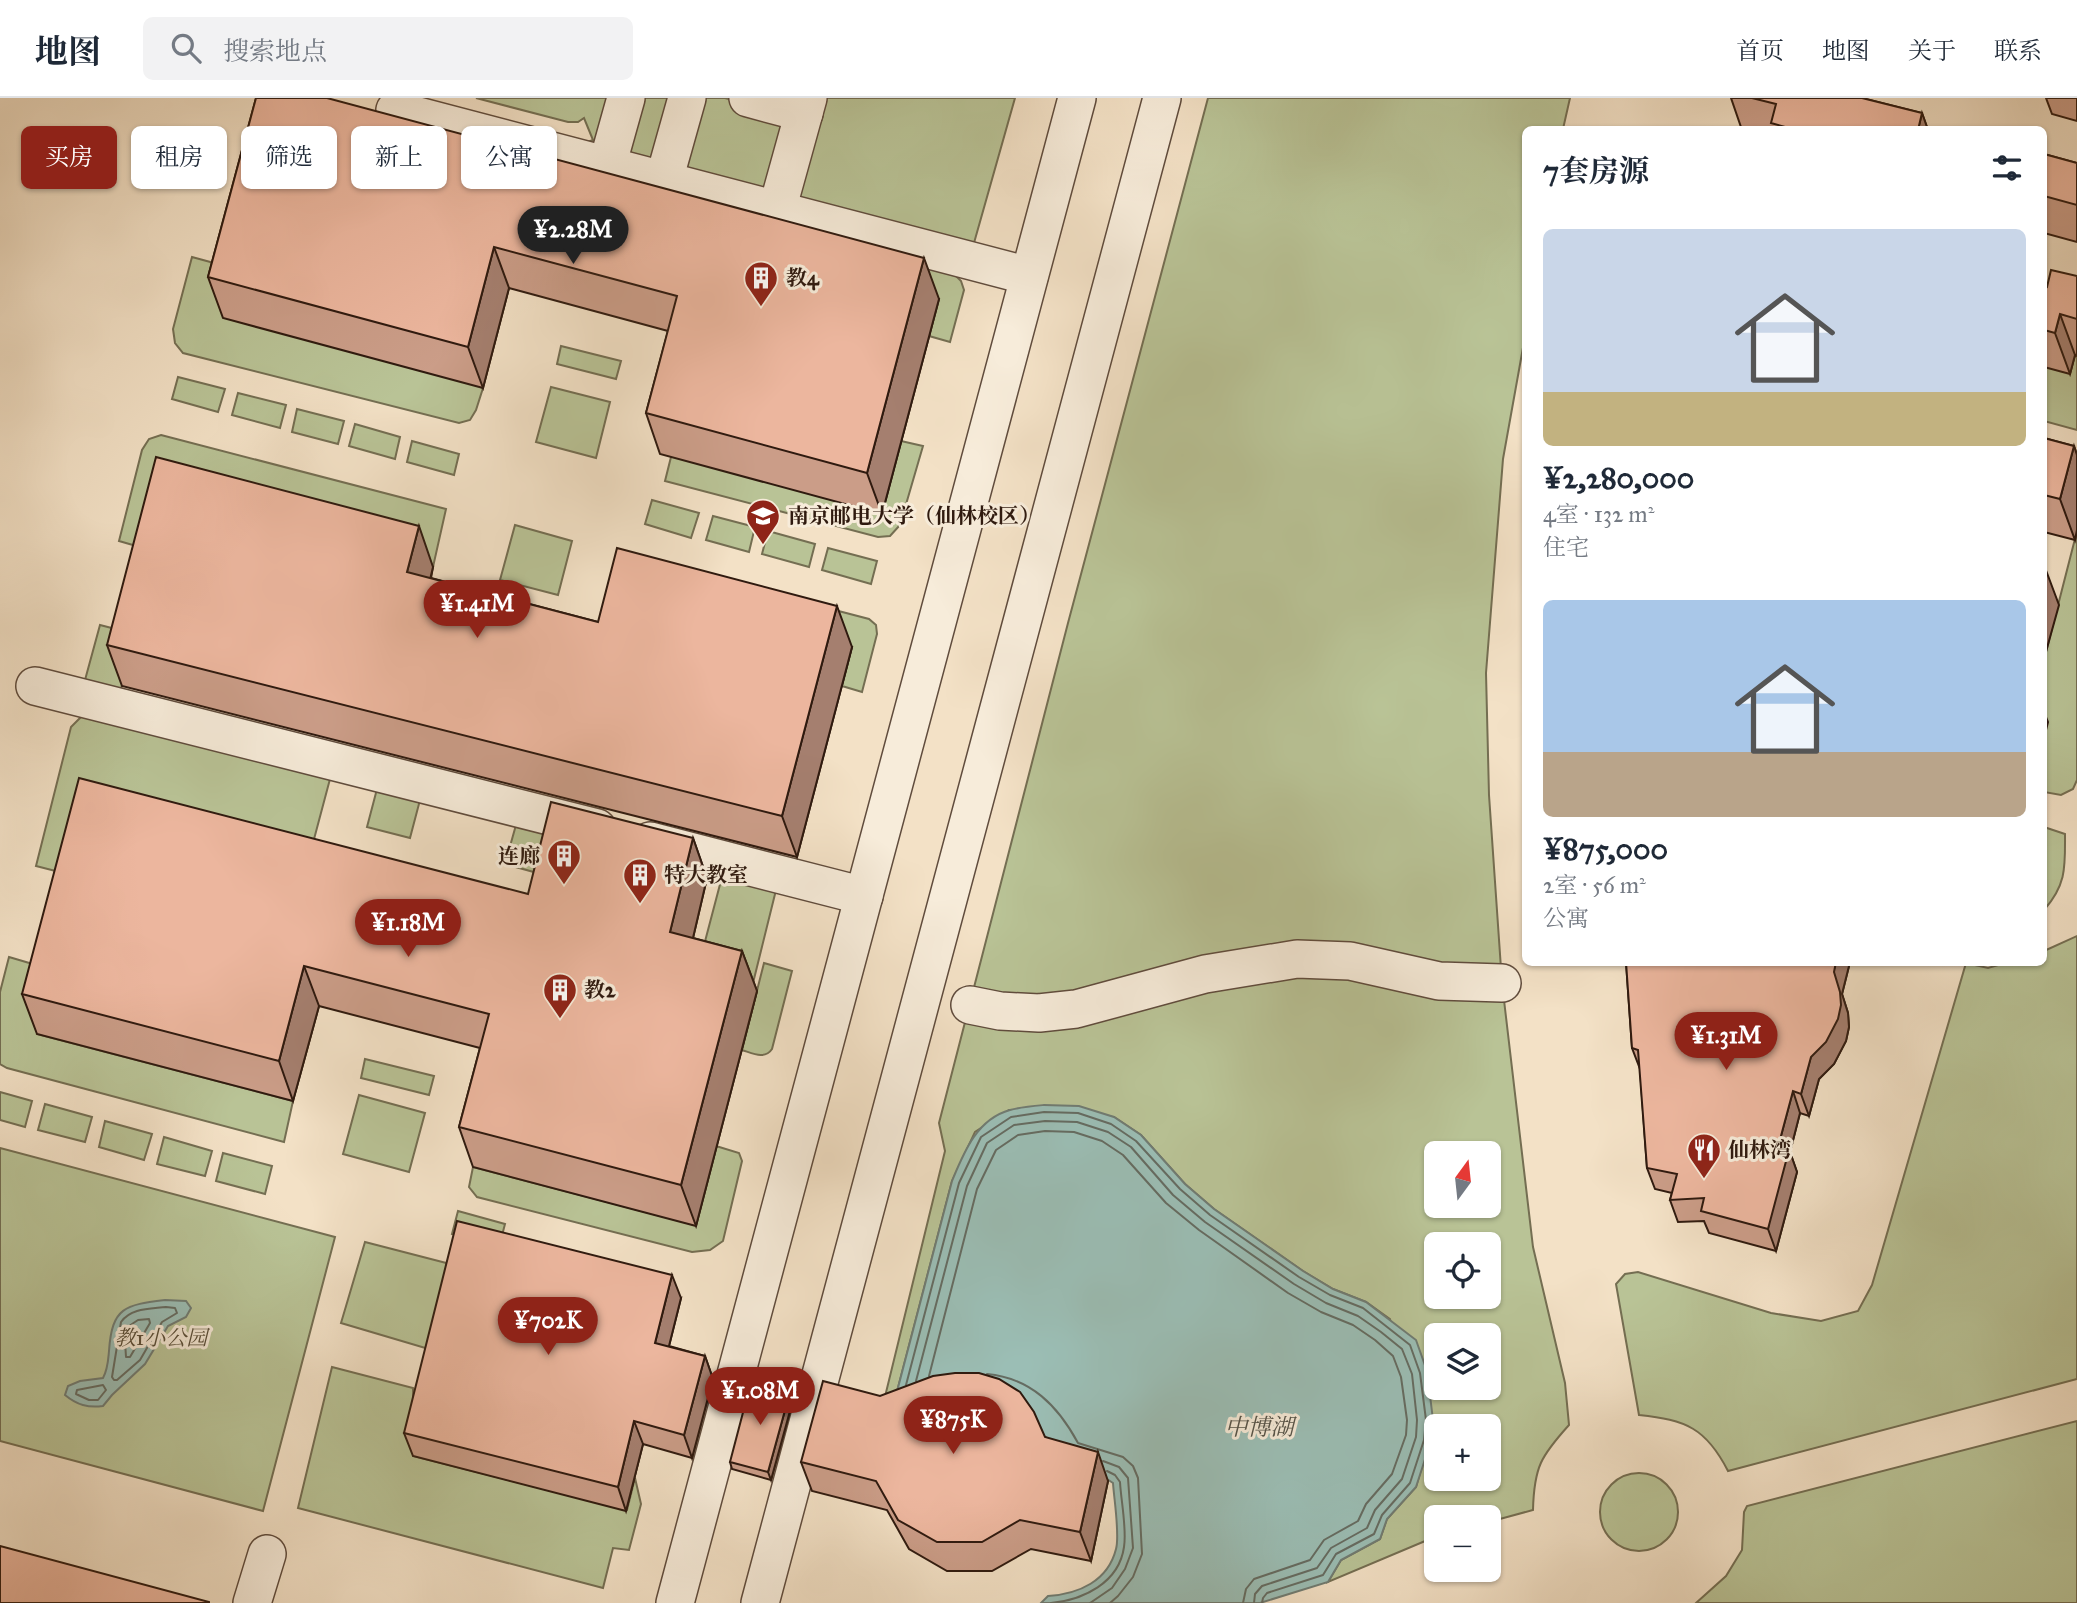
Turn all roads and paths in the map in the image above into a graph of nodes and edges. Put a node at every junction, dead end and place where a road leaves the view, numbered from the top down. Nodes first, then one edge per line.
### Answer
1 (626, 98) edge
2 (687, 98) edge
3 (748, 98) edge
4 (1077, 98) edge
5 (1162, 98) edge
6 (806, 106) edge
7 (395, 110) dead end
8 (607, 166) junction
9 (664, 180) junction
10 (776, 210) junction
11 (1029, 276) junction
12 (35, 686) dead end
13 (864, 896) junction
14 (1502, 982) dead end
15 (970, 1005) dead end
16 (268, 1554) dead end
17 (252, 1603) edge
18 (675, 1603) edge
19 (760, 1603) edge

1 - 8 street
2 - 9 street
3 - 6 street
4 - 11 street
5 - 19 street
6 - 10 street
7 - 8 street
8 - 9 street
9 - 10 street
10 - 11 street
11 - 13 street
12 - 13 street
13 - 18 street
14 - 15 street
16 - 17 street

